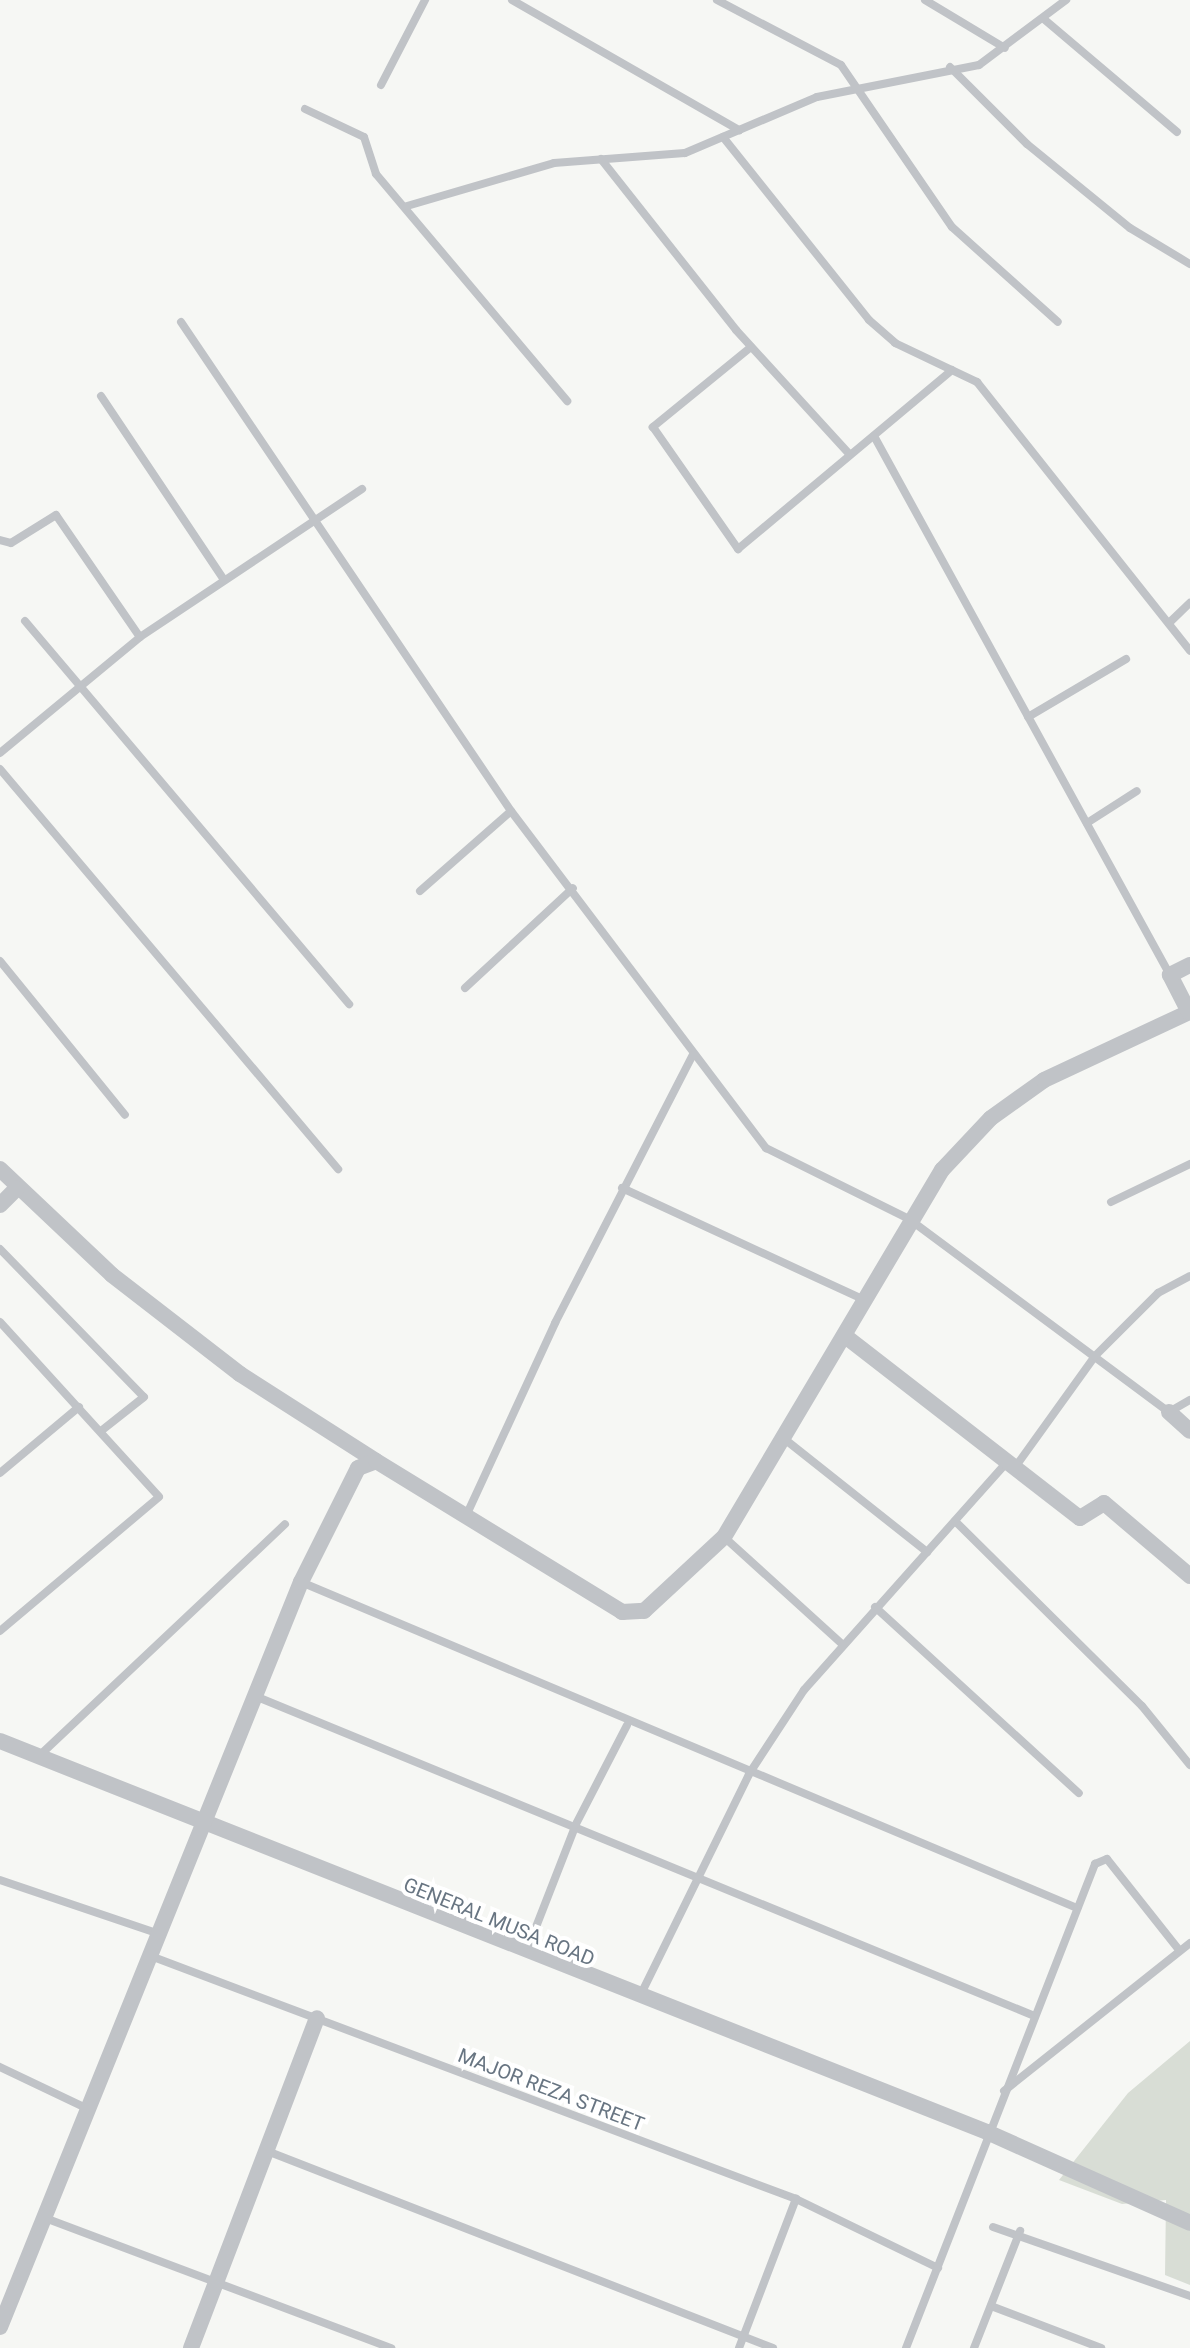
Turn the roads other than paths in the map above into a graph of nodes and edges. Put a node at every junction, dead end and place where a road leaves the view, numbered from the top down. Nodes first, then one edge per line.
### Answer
1 (425, 0) edge
2 (512, 0) edge
3 (717, 0) edge
4 (925, 0) edge
5 (1066, 0) edge
6 (1045, 20) junction
7 (1005, 48) junction
8 (950, 67) junction
9 (381, 85) dead end
10 (864, 89) junction
11 (305, 109) dead end
12 (739, 130) junction
13 (1177, 132) dead end
14 (723, 137) junction
15 (601, 159) junction
16 (407, 206) junction
17 (1190, 264) edge
18 (181, 322) dead end
19 (1058, 322) dead end
20 (751, 347) junction
21 (952, 370) junction
22 (101, 396) dead end
23 (567, 401) dead end
24 (874, 436) junction
25 (850, 455) junction
26 (362, 489) dead end
27 (310, 522) junction
28 (0, 540) edge
29 (222, 577) junction
30 (1190, 603) edge
31 (25, 621) dead end
32 (1169, 623) junction
33 (140, 637) junction
34 (1190, 651) edge
35 (1126, 659) dead end
36 (81, 685) junction
37 (1028, 717) junction
38 (0, 753) edge
39 (0, 769) edge
40 (1137, 791) dead end
41 (511, 811) junction
42 (1087, 823) junction
43 (573, 888) junction
44 (420, 891) dead end
45 (0, 961) edge
46 (1190, 965) edge
47 (1170, 975) junction
48 (465, 988) dead end
49 (349, 1004) dead end
50 (1190, 1013) edge
51 (693, 1055) junction
52 (125, 1115) dead end
53 (1190, 1164) edge
54 (0, 1169) edge
55 (338, 1169) dead end
56 (622, 1188) junction
57 (16, 1189) junction
58 (1111, 1202) dead end
59 (0, 1205) edge
60 (909, 1219) junction
61 (0, 1249) edge
62 (1190, 1276) edge
63 (864, 1300) junction
64 (0, 1322) edge
65 (845, 1336) junction
66 (1095, 1356) junction
67 (1190, 1400) edge
68 (79, 1407) junction
69 (1169, 1412) junction
70 (101, 1431) junction
71 (1190, 1431) edge
72 (787, 1441) junction
73 (376, 1461) junction
74 (1012, 1463) junction
75 (0, 1473) edge
76 (466, 1516) junction
77 (955, 1521) junction
78 (285, 1524) dead end
79 (724, 1537) junction
80 (927, 1552) junction
81 (1190, 1576) edge
82 (301, 1582) junction
83 (875, 1607) junction
84 (0, 1631) edge
85 (841, 1643) junction
86 (255, 1696) junction
87 (627, 1725) junction
88 (0, 1741) edge
89 (39, 1756) junction
90 (1190, 1765) edge
91 (749, 1774) junction
92 (1079, 1793) dead end
93 (203, 1824) junction
94 (576, 1824) junction
95 (698, 1873) junction
96 (0, 1880) edge
97 (1077, 1908) junction
98 (157, 1933) junction
99 (1190, 1943) edge
100 (1179, 1950) junction
101 (526, 1954) junction
102 (148, 1955) junction
103 (639, 1998) junction
104 (1032, 2015) junction
105 (317, 2018) junction
106 (0, 2067) edge
107 (1003, 2092) junction
108 (86, 2108) junction
109 (987, 2132) junction
110 (266, 2151) junction
111 (796, 2199) junction
112 (44, 2217) junction
113 (1190, 2223) edge
114 (993, 2227) dead end
115 (1020, 2231) junction
116 (938, 2268) junction
117 (217, 2280) junction
118 (1190, 2296) edge
119 (991, 2306) junction
120 (0, 2327) edge
121 (744, 2335) junction
122 (191, 2348) edge
123 (391, 2348) edge
124 (739, 2348) edge
125 (773, 2348) edge
126 (906, 2348) edge
127 (974, 2348) edge
128 (1101, 2348) edge

1 - 9 lane
2 - 12 lane
3 - 10 lane
4 - 7 lane
5 - 6 lane
6 - 7 lane
6 - 13 lane
7 - 8 lane
8 - 10 lane
8 - 17 lane
10 - 12 lane
10 - 19 lane
11 - 16 lane
12 - 14 lane
14 - 15 lane
14 - 21 lane
15 - 16 lane
15 - 20 lane
16 - 23 lane
18 - 27 lane
20 - 25 lane
20 - 25 lane
21 - 24 lane
21 - 32 lane
22 - 29 lane
24 - 25 lane
24 - 37 lane
26 - 27 lane
27 - 29 lane
27 - 41 lane
28 - 33 lane
29 - 33 lane
30 - 32 lane
31 - 36 lane
32 - 34 lane
33 - 36 lane
35 - 37 lane
36 - 38 lane
36 - 49 lane
37 - 42 lane
39 - 55 lane
40 - 42 lane
41 - 43 lane
41 - 44 lane
42 - 47 lane
43 - 48 lane
43 - 51 lane
45 - 52 lane
46 - 47 street
47 - 50 street
50 - 60 street
51 - 56 lane
51 - 60 lane
53 - 58 lane
54 - 57 street
56 - 63 lane
56 - 76 lane
57 - 59 street
57 - 73 street
60 - 63 street
60 - 66 lane
61 - 70 lane
62 - 66 lane
63 - 65 street
64 - 68 lane
65 - 72 street
65 - 74 street
66 - 69 lane
66 - 74 lane
67 - 69 lane
68 - 70 lane
68 - 75 lane
69 - 71 street
70 - 84 lane
72 - 79 street
72 - 80 lane
73 - 76 street
73 - 82 street
74 - 77 lane
74 - 81 street
76 - 79 street
77 - 80 lane
77 - 90 lane
78 - 89 lane
79 - 85 lane
80 - 83 lane
82 - 86 street
82 - 87 lane
83 - 85 lane
83 - 92 lane
85 - 91 lane
86 - 93 street
86 - 94 lane
87 - 91 lane
87 - 94 lane
88 - 89 street, GENERAL MUSA ROAD
89 - 93 street, GENERAL MUSA ROAD
91 - 95 lane
91 - 97 lane
93 - 98 street
93 - 101 street, GENERAL MUSA ROAD
94 - 95 lane
94 - 101 lane
95 - 103 lane
95 - 104 lane
96 - 98 lane
97 - 100 lane
97 - 104 lane
98 - 102 street
99 - 100 lane
100 - 107 lane
101 - 103 street, GENERAL MUSA ROAD
102 - 105 lane, MAJOR REZA STREET
102 - 108 street
103 - 109 street, GENERAL MUSA ROAD
104 - 107 lane
105 - 110 street
105 - 111 lane, MAJOR REZA STREET
106 - 108 lane
107 - 109 lane
108 - 112 street
109 - 113 street, GENERAL MUSA ROAD
109 - 116 lane
110 - 117 street
110 - 121 lane
111 - 116 lane, MAJOR REZA STREET
111 - 121 lane
112 - 117 lane
112 - 120 street
114 - 115 lane
115 - 118 lane
115 - 119 lane
116 - 126 lane
117 - 122 street
117 - 123 lane
119 - 127 lane
119 - 128 lane
121 - 124 lane
121 - 125 lane

